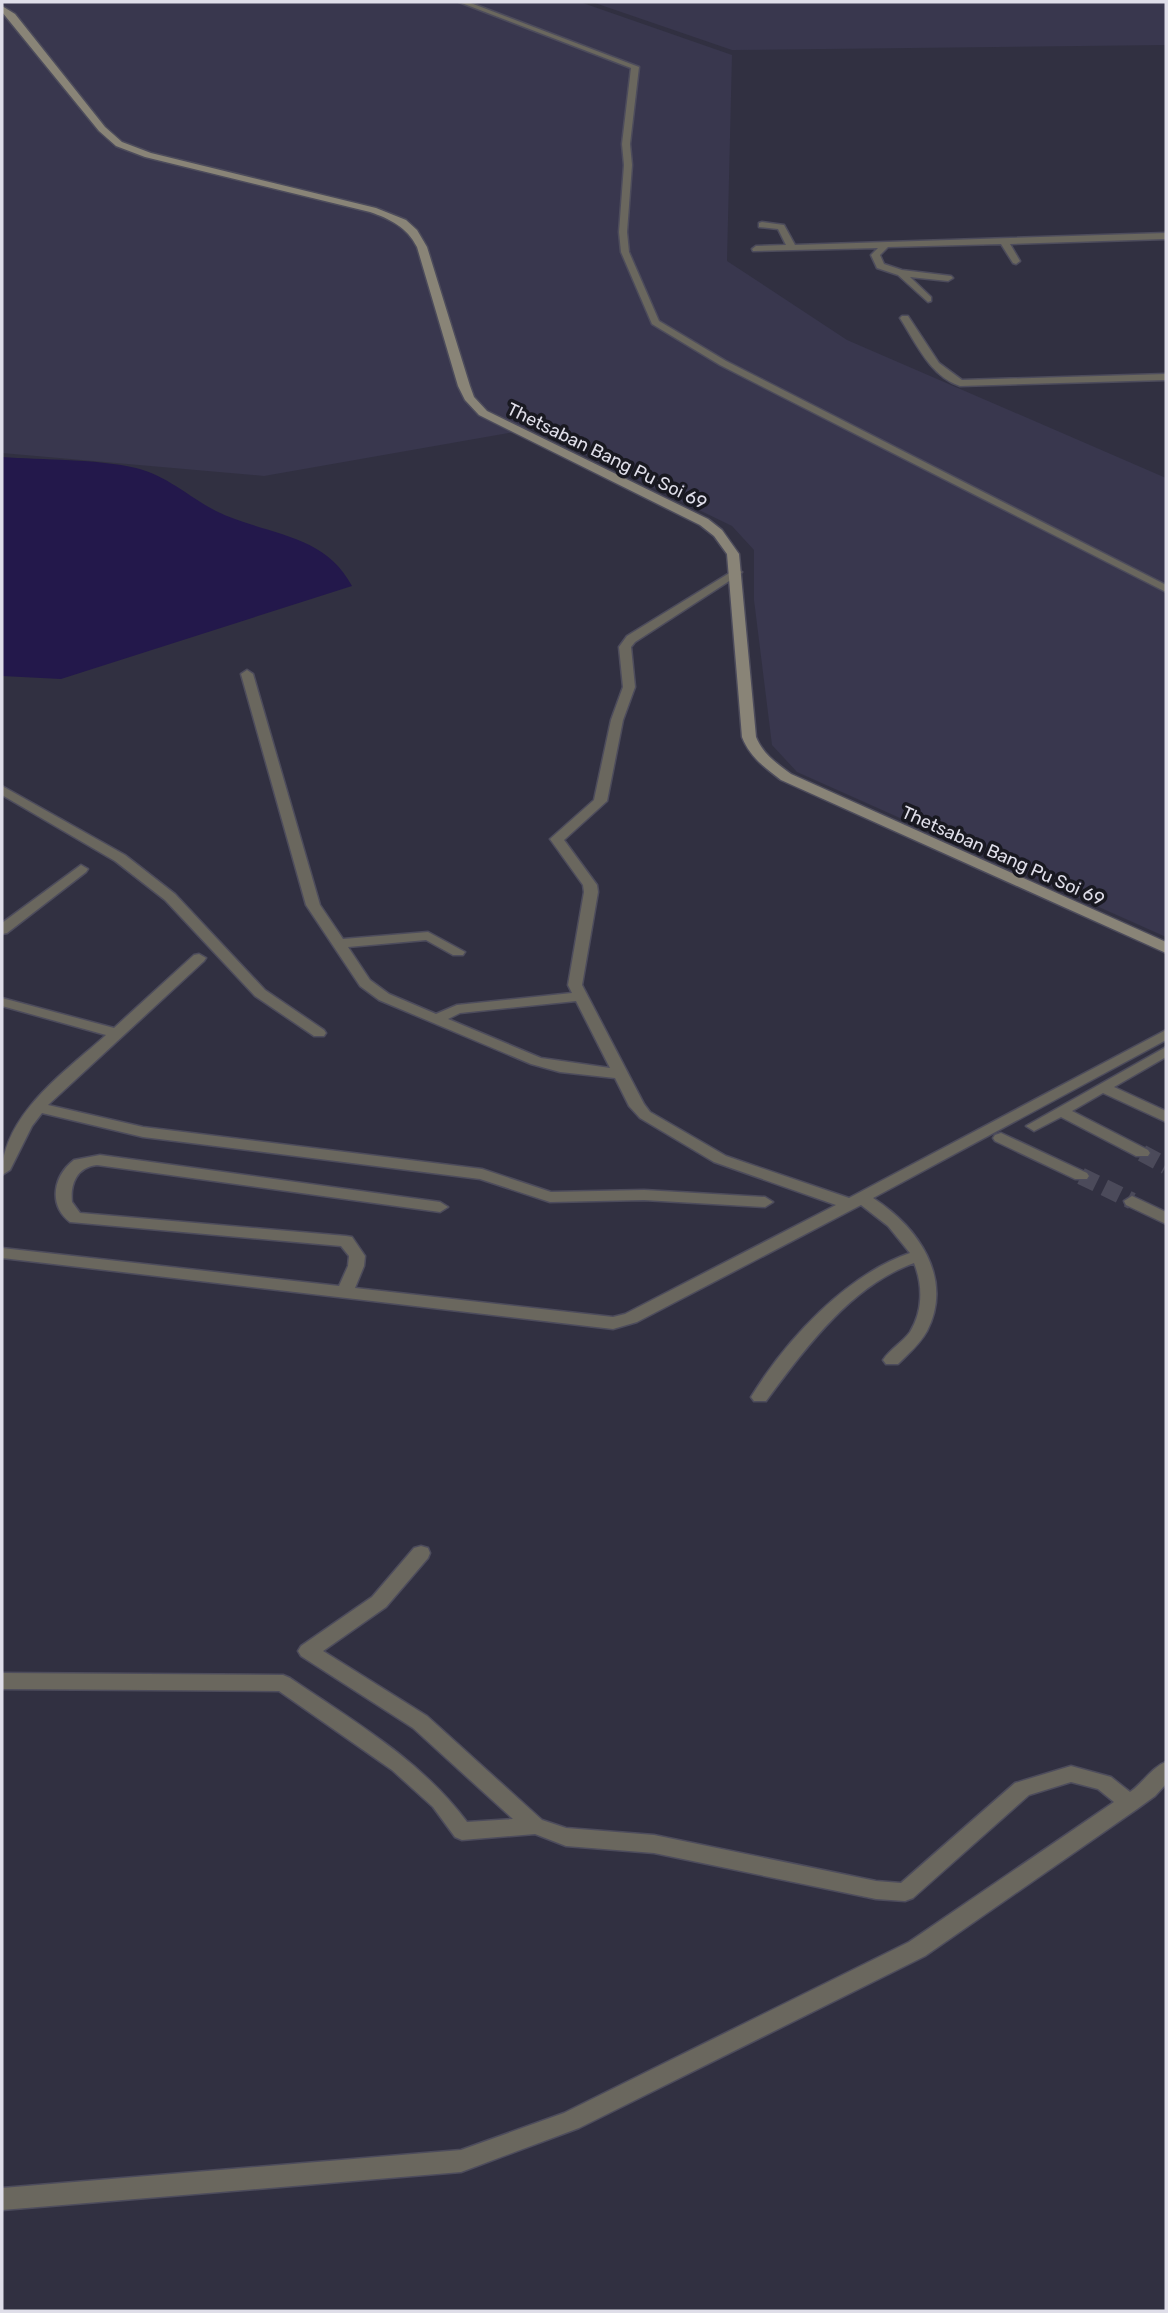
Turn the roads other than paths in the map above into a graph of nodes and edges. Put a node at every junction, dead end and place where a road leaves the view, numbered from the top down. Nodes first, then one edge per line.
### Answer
1 (462, 2) edge
2 (2, 8) edge
3 (762, 225) dead end
4 (1165, 238) edge
5 (1004, 241) junction
6 (886, 245) junction
7 (792, 248) junction
8 (756, 249) dead end
9 (1016, 261) dead end
10 (901, 273) junction
11 (948, 278) dead end
12 (928, 299) dead end
13 (905, 318) dead end
14 (1166, 377) edge
15 (736, 572) junction
16 (1166, 589) edge
17 (247, 674) dead end
18 (2, 790) edge
19 (81, 869) dead end
20 (2, 930) edge
21 (340, 944) junction
22 (1166, 948) edge
23 (458, 952) dead end
24 (199, 958) dead end
25 (580, 996) junction
26 (2, 1002) edge
27 (436, 1019) junction
28 (115, 1033) junction
29 (319, 1033) dead end
30 (1166, 1034) edge
31 (1166, 1053) edge
32 (619, 1074) junction
33 (1104, 1088) junction
34 (38, 1107) junction
35 (1060, 1111) junction
36 (1166, 1118) edge
37 (1034, 1126) dead end
38 (1002, 1138) dead end
39 (7, 1150) edge
40 (1142, 1153) tunnel mouth
41 (2, 1170) edge
42 (1081, 1176) tunnel mouth
43 (1132, 1201) tunnel mouth
44 (765, 1202) dead end
45 (851, 1204) junction
46 (440, 1207) dead end
47 (1166, 1219) edge
48 (917, 1251) junction
49 (2, 1253) edge
50 (345, 1291) junction
51 (892, 1360) dead end
52 (760, 1397) dead end
53 (421, 1553) dead end
54 (2, 1681) edge
55 (1166, 1770) edge
56 (1130, 1802) junction
57 (535, 1826) junction
58 (2, 2199) edge

1 - 16 street
2 - 15 street, Thetsaban Bang Pu Soi 69
3 - 7 street
4 - 5 street
5 - 6 street
5 - 9 street
6 - 7 street
6 - 10 street
7 - 8 street
10 - 11 street
10 - 12 street
13 - 14 street
15 - 22 street, Thetsaban Bang Pu Soi 69
15 - 25 street
17 - 21 street
18 - 29 street
19 - 20 street
21 - 23 street
21 - 27 street
24 - 28 street
25 - 27 street
25 - 32 street
26 - 28 street
27 - 32 street
28 - 34 street
30 - 45 street
31 - 33 street
32 - 45 street
33 - 35 street
33 - 36 street
34 - 39 street
34 - 44 street
35 - 37 street
35 - 40 street
38 - 42 street
39 - 41 street
43 - 47 street
45 - 48 street
45 - 50 street
46 - 50 street
48 - 51 street
48 - 52 street
49 - 50 street
53 - 57 street
54 - 57 street
55 - 56 street
56 - 57 street
56 - 58 street

